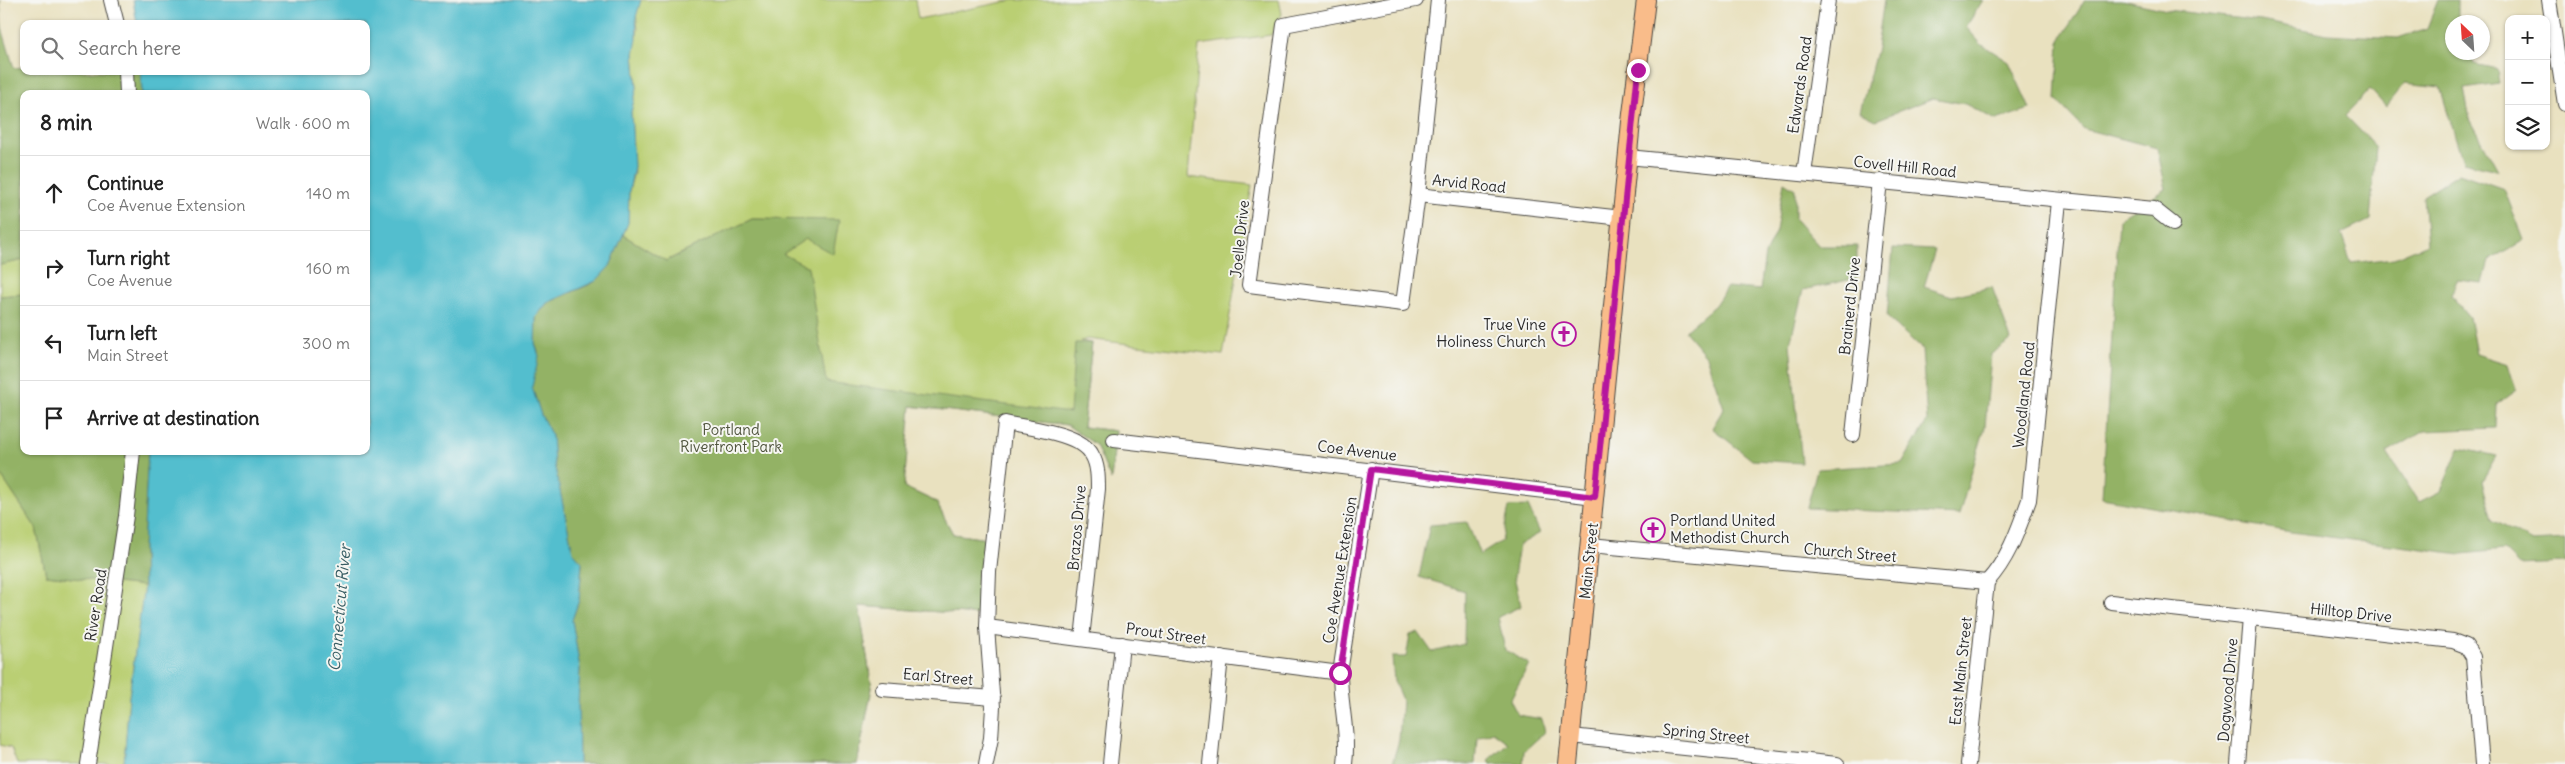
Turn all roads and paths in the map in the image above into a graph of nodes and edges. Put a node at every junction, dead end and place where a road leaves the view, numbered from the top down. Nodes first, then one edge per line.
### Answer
1 (111, 0) edge
2 (1416, 0) edge
3 (1438, 0) edge
4 (1646, 0) edge
5 (1828, 0) edge
6 (2548, 0) edge
7 (116, 20) edge
8 (126, 75) edge
9 (127, 90) edge
10 (2565, 104) edge
11 (1628, 157) junction
12 (1804, 174) junction
13 (1880, 181) junction
14 (1418, 195) junction
15 (2059, 200) junction
16 (1622, 218) junction
17 (2173, 224) dead end
18 (1853, 435) dead end
19 (1114, 440) dead end
20 (133, 455) edge
21 (1371, 469) junction
22 (1595, 497) junction
23 (1590, 545) junction
24 (1987, 582) junction
25 (2111, 602) dead end
26 (2250, 618) junction
27 (987, 627) junction
28 (1082, 639) junction
29 (1122, 644) junction
30 (1221, 657) junction
31 (1340, 673) junction
32 (882, 689) dead end
33 (992, 698) junction
34 (1571, 736) junction
35 (88, 764) edge
36 (986, 764) edge
37 (1110, 764) edge
38 (1210, 764) edge
39 (1345, 764) edge
40 (1568, 764) edge
41 (1837, 764) edge
42 (1968, 764) edge
43 (2238, 764) edge
44 (2482, 764) edge

1 - 7 street
2 - 14 street, Joelle Drive
3 - 14 street, Arvid Road
4 - 11 main road, Main Street
5 - 12 street, Edwards Road
6 - 10 street
8 - 9 street
11 - 12 street, Covell Hill Road
11 - 16 main road, Main Street
12 - 13 street, Covell Hill Road
13 - 15 street, Covell Hill Road
13 - 18 street, Brainerd Drive
14 - 16 street, Arvid Road
15 - 17 street, Covell Hill Road
15 - 24 street, Woodland Road
16 - 22 main road, Main Street
19 - 21 street, Coe Avenue
20 - 35 street, River Road
21 - 22 street, Coe Avenue
21 - 31 street, Coe Avenue Extension
22 - 23 main road, Main Street
23 - 24 street, Church Street
23 - 34 main road, Main Street
24 - 42 street, East Main Street
25 - 26 street, Hilltop Drive
26 - 43 street, Dogwood Drive
26 - 44 street, Hilltop Drive
27 - 28 street, Prout Street
27 - 28 street, Brazos Drive
27 - 33 street
28 - 29 street, Prout Street
29 - 30 street, Prout Street
29 - 37 street
30 - 31 street, Prout Street
30 - 38 street
31 - 39 street, Coe Avenue Extension
32 - 33 street, Earl Street
33 - 36 street
34 - 40 main road, Main Street
34 - 41 street, Spring Street

